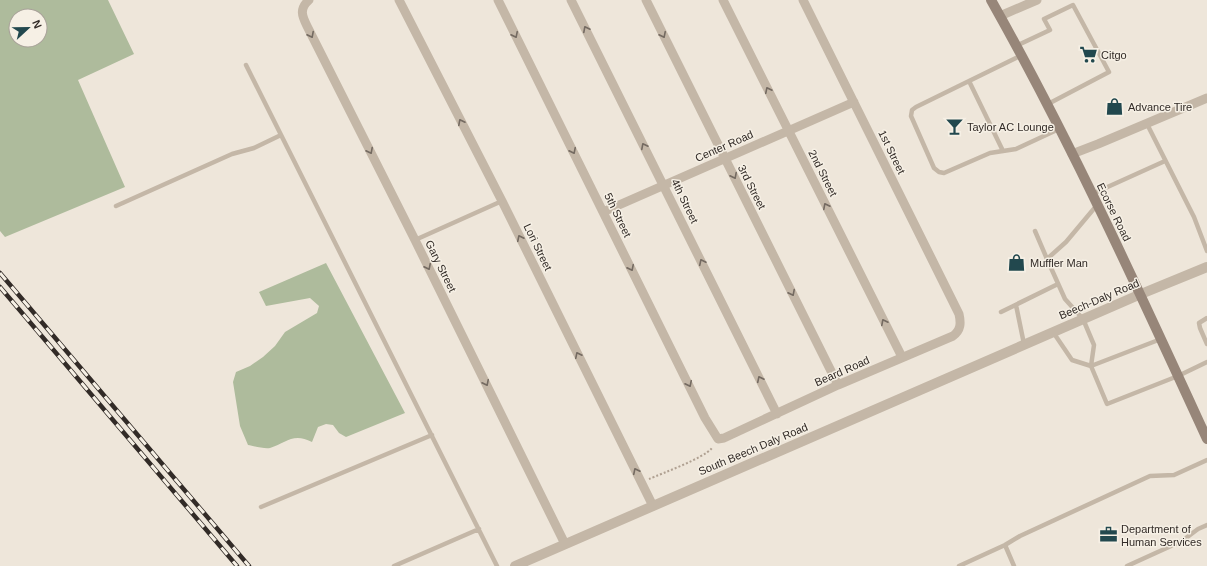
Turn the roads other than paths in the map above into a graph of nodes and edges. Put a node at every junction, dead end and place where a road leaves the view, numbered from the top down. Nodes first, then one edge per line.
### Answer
1 (309, 0) edge
2 (399, 0) edge
3 (498, 0) edge
4 (572, 0) edge
5 (646, 0) edge
6 (723, 0) edge
7 (803, 0) edge
8 (991, 0) edge
9 (1037, 0) edge
10 (1000, 16) junction
11 (1016, 46) junction
12 (1022, 55) junction
13 (246, 65) dead end
14 (969, 81) junction
15 (1207, 98) edge
16 (854, 102) junction
17 (1047, 104) junction
18 (1147, 124) junction
19 (1059, 128) junction
20 (788, 131) junction
21 (281, 135) junction
22 (1003, 151) junction
23 (1072, 154) junction
24 (725, 159) junction
25 (1165, 161) junction
26 (664, 186) junction
27 (1092, 194) junction
28 (502, 201) junction
29 (116, 206) dead end
30 (1098, 206) junction
31 (603, 212) junction
32 (1035, 231) dead end
33 (415, 240) junction
34 (1207, 251) edge
35 (1047, 259) junction
36 (1207, 267) edge
37 (1058, 284) junction
38 (1141, 294) junction
39 (1016, 305) junction
40 (1001, 312) dead end
41 (959, 314) joint
42 (1207, 318) edge
43 (1083, 319) junction
44 (1053, 332) junction
45 (1161, 339) junction
46 (1207, 344) edge
47 (1024, 345) junction
48 (1001, 355) joint
49 (902, 357) junction
50 (1207, 362) edge
51 (1091, 366) junction
52 (1178, 376) junction
53 (838, 385) junction
54 (777, 414) junction
55 (432, 435) junction
56 (718, 439) joint
57 (1207, 439) edge
58 (1207, 460) edge
59 (653, 506) junction
60 (261, 507) dead end
61 (1207, 525) edge
62 (479, 529) junction
63 (565, 544) junction
64 (1005, 545) junction
65 (394, 566) edge
66 (497, 566) edge
67 (515, 566) edge
68 (959, 566) edge
69 (1014, 566) edge
70 (1127, 566) edge

1 -> 33 street, Gary Street
28 -> 2 street, Lori Street
3 -> 31 street, 5th Street
26 -> 4 street, 4th Street
5 -> 24 street, 3rd Street
20 -> 6 street, 2nd Street
7 - 16 street, 1st Street
8 - 10 main road, Ecorse Road
9 - 10 street
10 - 11 main road, Ecorse Road
11 - 12 main road, Ecorse Road
11 - 17 lane
12 - 14 lane
12 - 17 main road, Ecorse Road
13 - 21 lane
14 - 22 lane
14 - 22 lane
15 - 18 street
16 - 20 street, Center Road
16 - 41 street, 1st Street
17 - 19 main road, Ecorse Road
18 - 23 street
18 - 25 lane
19 - 22 lane
19 - 23 main road, Ecorse Road
20 - 24 street, Center Road
49 -> 20 street, 2nd Street
21 - 29 lane
21 - 55 lane
23 - 27 main road, Ecorse Road
24 - 26 street, Center Road
24 -> 53 street, 3rd Street
25 - 27 lane
25 - 34 lane
26 - 31 street, Center Road
54 -> 26 street, 4th Street
27 - 30 main road, Ecorse Road
28 - 33 lane
59 -> 28 street, Lori Street
30 - 35 lane
30 - 38 main road, Ecorse Road
31 -> 56 street, 5th Street
32 - 35 lane
33 -> 63 street, Gary Street
35 - 37 lane
36 - 38 street, Beech-Daly Road
37 - 39 lane
37 - 43 lane
38 - 43 street, Beech-Daly Road
38 - 45 main road, Ecorse Road
39 - 40 lane
39 - 47 lane
41 - 49 street, Beard Road
42 - 46 lane
43 - 44 street, Beech-Daly Road
43 - 51 lane
44 - 47 street, Beech-Daly Road
44 - 51 lane
45 - 51 lane
45 - 52 main road, Ecorse Road
47 - 48 street, Beech-Daly Road
48 - 59 street, South Beech Daly Road
49 - 53 street, Beard Road
50 - 52 lane
51 - 52 lane
52 - 57 main road, Ecorse Road
53 - 54 street, Beard Road
54 - 56 street, Beard Road
55 - 60 lane
55 - 62 lane
58 - 64 lane
59 - 63 street, South Beech Daly Road
61 - 70 lane
62 - 65 lane
62 - 66 lane
63 - 67 street, South Beech Daly Road
64 - 68 lane
64 - 69 lane

